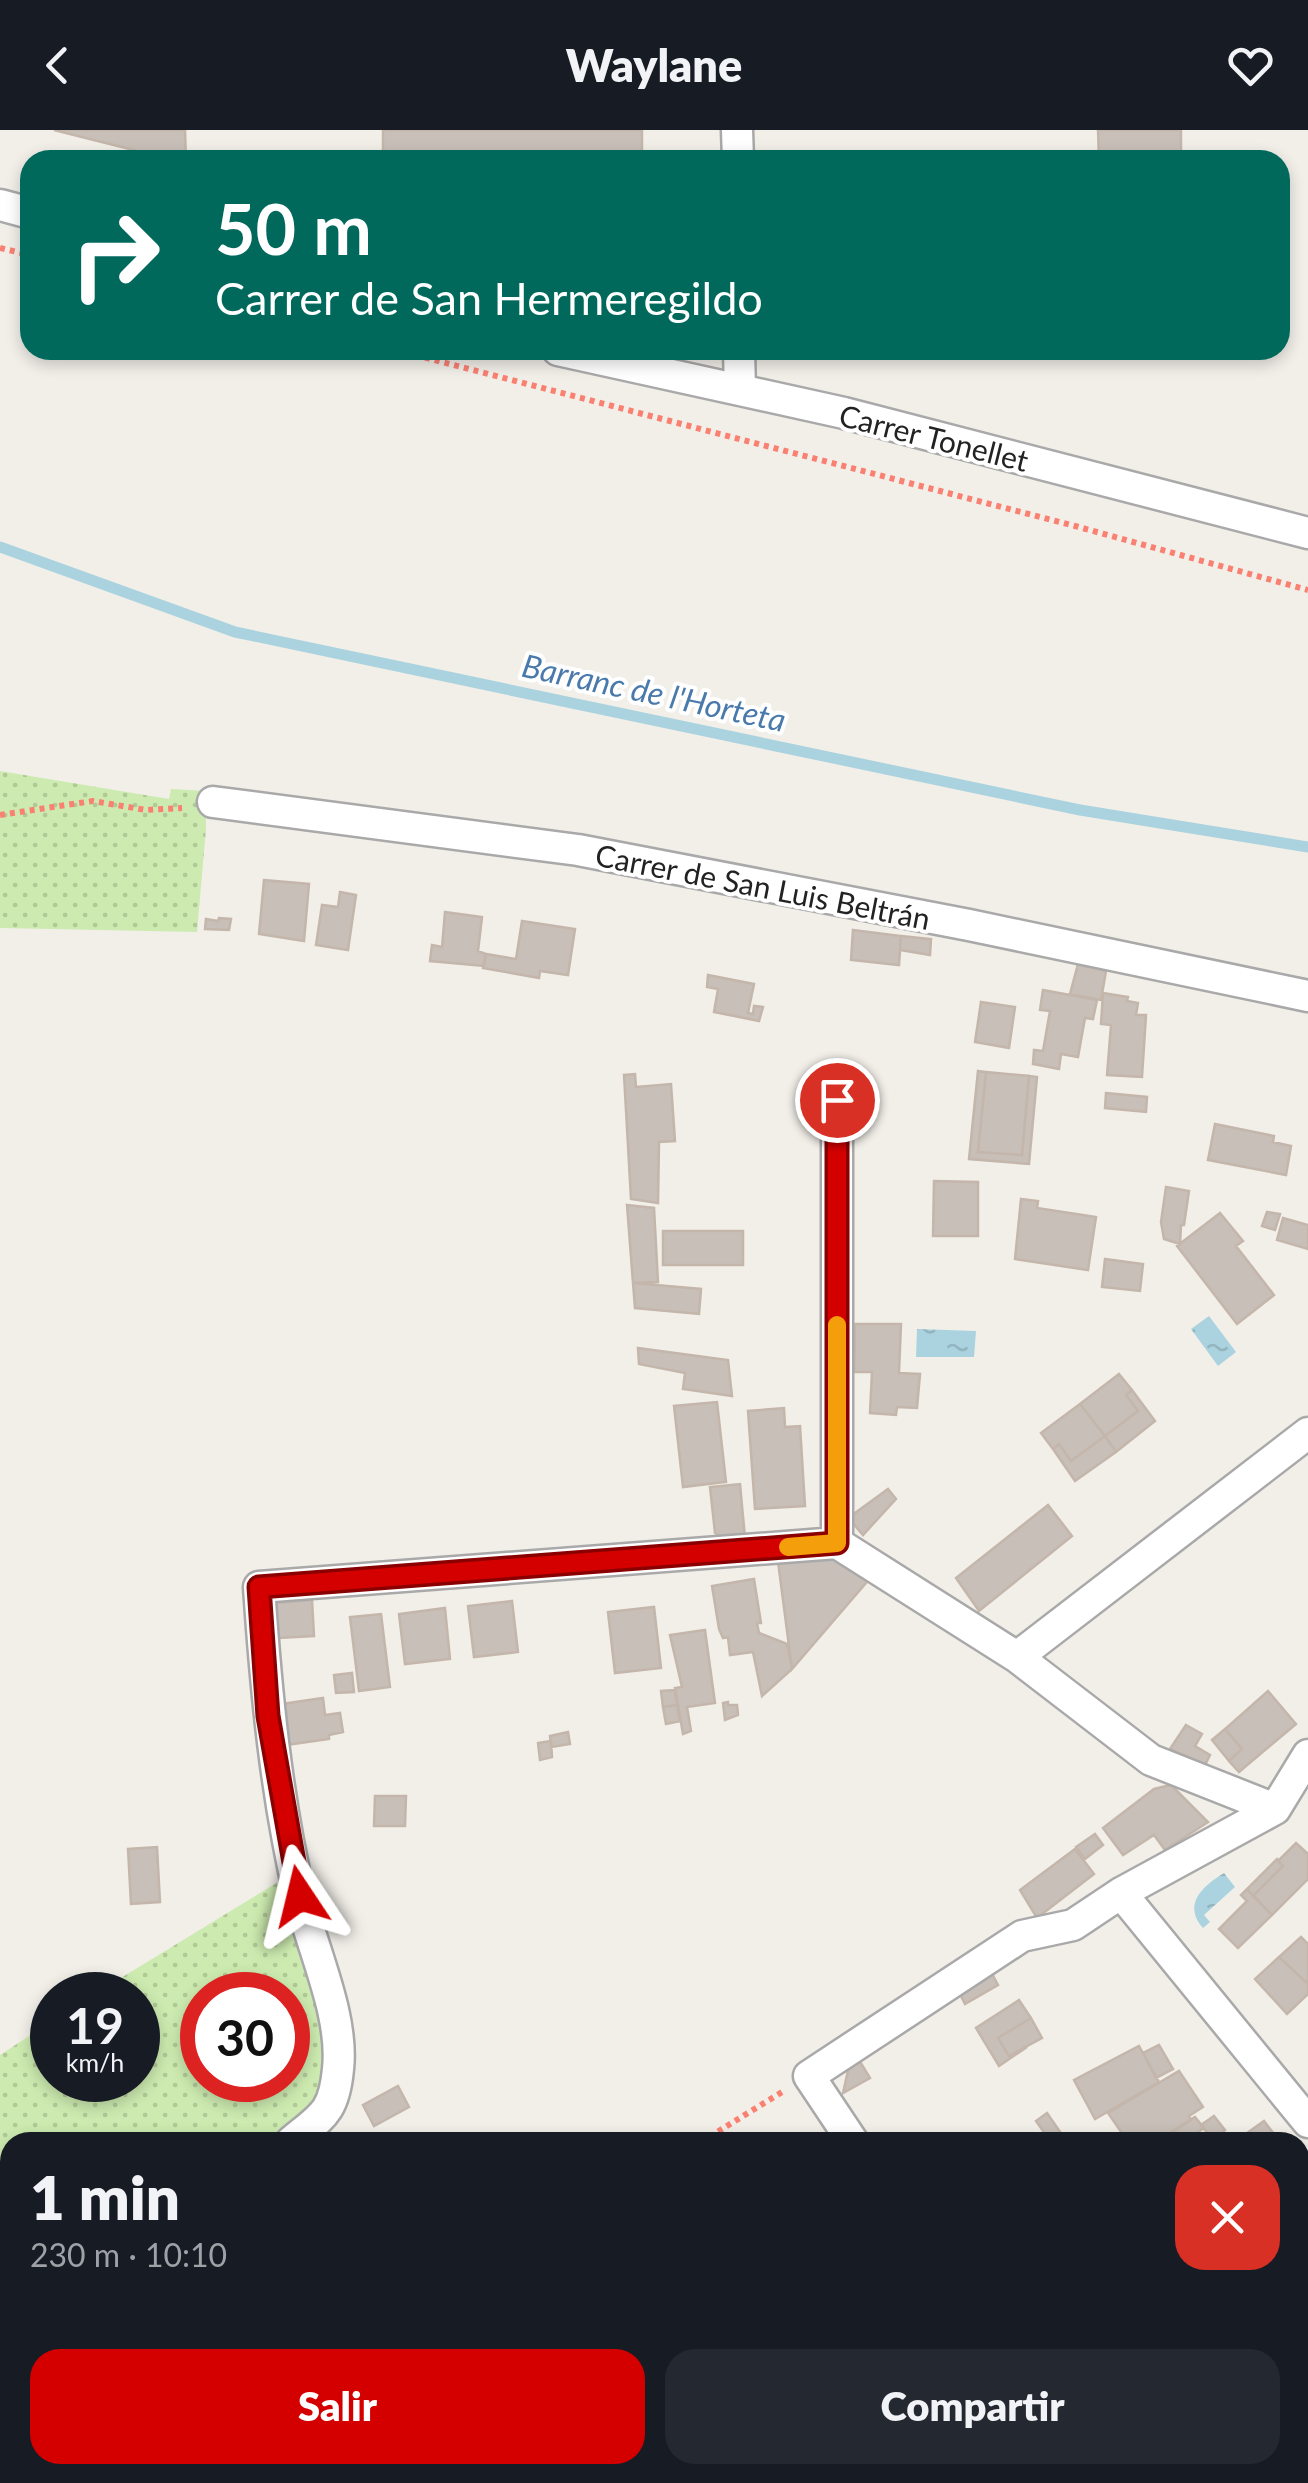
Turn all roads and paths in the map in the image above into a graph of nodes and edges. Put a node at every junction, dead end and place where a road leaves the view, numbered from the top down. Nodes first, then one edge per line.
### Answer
1 (435, 360) edge
2 (604, 360) edge
3 (739, 360) edge
4 (740, 390) junction
5 (1308, 533) edge
6 (1308, 590) edge
7 (213, 802) joint
8 (0, 815) edge
9 (1308, 996) edge
10 (837, 1100) dead end
11 (1308, 1433) edge
12 (837, 1543) junction
13 (1018, 1657) junction
14 (1308, 1755) edge
15 (1275, 1810) junction
16 (1121, 1892) junction
17 (809, 2076) junction
18 (1308, 2122) edge
19 (302, 2132) edge
20 (717, 2132) edge
21 (846, 2132) edge

1 - 6 path
2 - 4 street, Carrer Tonellet
3 - 4 street
4 - 5 street, Carrer Tonellet
7 - 8 path
7 - 9 street, Carrer de San Luis Beltrán
10 - 12 street
11 - 13 street
12 - 13 street
12 - 19 street
13 - 15 street
14 - 15 street
15 - 16 street
16 - 17 street
16 - 18 street
17 - 20 path
17 - 21 street

